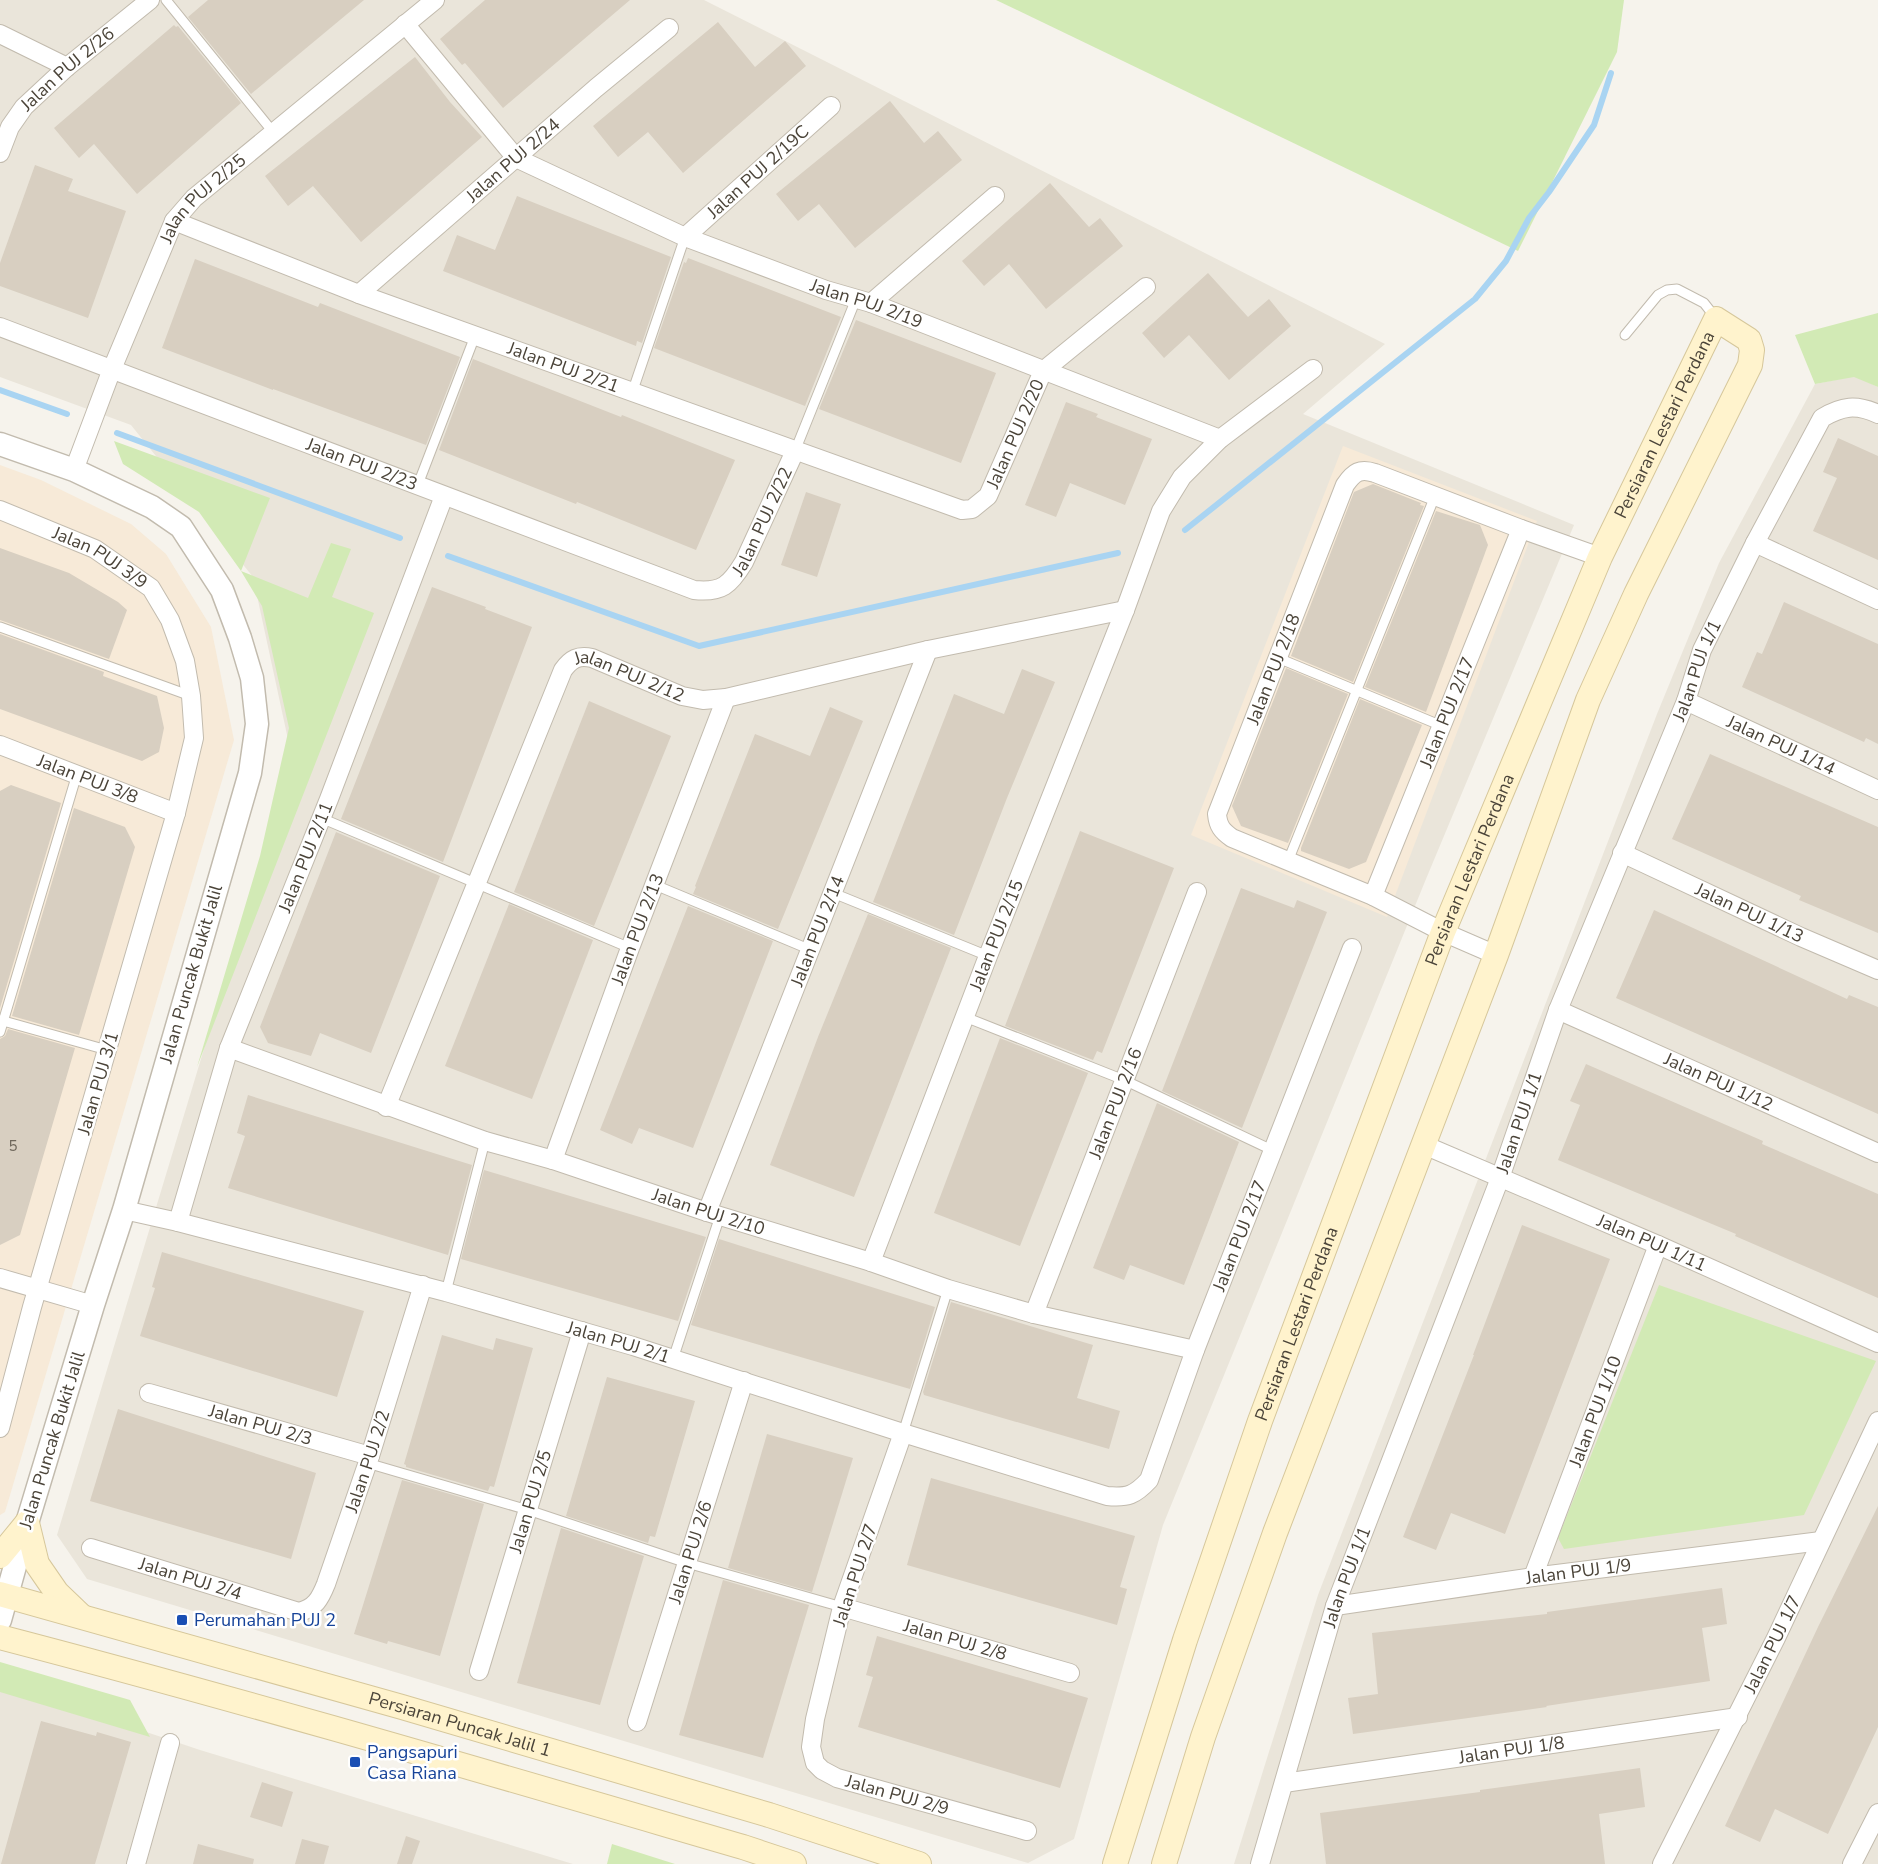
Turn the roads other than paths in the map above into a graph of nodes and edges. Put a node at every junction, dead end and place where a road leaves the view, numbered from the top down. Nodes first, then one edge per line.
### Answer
1 (150, 0) edge
2 (166, 0) edge
3 (435, 0) edge
4 (405, 24) junction
5 (669, 28) dead end
6 (0, 34) edge
7 (67, 67) junction
8 (831, 106) dead end
9 (273, 132) junction
10 (0, 153) edge
11 (516, 158) junction
12 (995, 196) dead end
13 (174, 221) junction
14 (685, 237) junction
15 (1146, 287) dead end
16 (359, 294) junction
17 (864, 301) junction
18 (1716, 319) junction
19 (0, 327) edge
20 (1625, 335) dead end
21 (475, 336) junction
22 (112, 369) junction
23 (1313, 369) dead end
24 (1043, 371) junction
25 (632, 393) junction
26 (1878, 414) edge
27 (1220, 439) junction
28 (0, 444) edge
29 (795, 451) junction
30 (74, 470) junction
31 (417, 487) junction
32 (444, 496) junction
33 (1435, 496) junction
34 (954, 509) joint
35 (0, 510) edge
36 (1521, 529) junction
37 (1755, 543) junction
38 (1600, 558) junction
39 (724, 587) joint
40 (1878, 600) edge
41 (1125, 610) junction
42 (0, 627) edge
43 (928, 650) junction
44 (1278, 658) junction
45 (1357, 691) junction
46 (191, 696) junction
47 (726, 698) junction
48 (1686, 701) junction
49 (1442, 726) junction
50 (194, 738) joint
51 (0, 745) edge
52 (77, 774) junction
53 (1878, 790) edge
54 (177, 813) junction
55 (321, 818) junction
56 (1622, 853) junction
57 (1288, 861) junction
58 (477, 883) junction
59 (655, 885) junction
60 (1197, 892) dead end
61 (833, 893) junction
62 (1374, 896) junction
63 (1443, 932) junction
64 (630, 948) junction
65 (1352, 948) dead end
66 (811, 950) junction
67 (1496, 955) junction
68 (988, 956) junction
69 (1878, 970) edge
70 (1558, 1010) junction
71 (965, 1017) junction
72 (2, 1020) edge
73 (0, 1032) edge
74 (229, 1048) junction
75 (107, 1050) junction
76 (1124, 1080) junction
77 (386, 1107) junction
78 (485, 1141) junction
79 (1424, 1145) junction
80 (1272, 1150) junction
81 (1878, 1153) edge
82 (553, 1160) junction
83 (1500, 1179) junction
84 (124, 1210) junction
85 (714, 1214) junction
86 (178, 1222) junction
87 (1658, 1245) junction
88 (871, 1262) junction
89 (0, 1278) edge
90 (423, 1285) junction
91 (38, 1289) junction
92 (948, 1290) junction
93 (446, 1292) junction
94 (93, 1305) junction
95 (1034, 1314) junction
96 (582, 1331) junction
97 (1878, 1343) edge
98 (1195, 1350) junction
99 (674, 1359) junction
100 (744, 1381) junction
101 (149, 1393) dead end
102 (4, 1397) edge
103 (0, 1428) edge
104 (1876, 1429) edge
105 (903, 1433) junction
106 (369, 1460) junction
107 (1107, 1496) joint
108 (528, 1510) junction
109 (27, 1523) junction
110 (1821, 1541) junction
111 (91, 1548) dead end
112 (0, 1556) edge
113 (687, 1563) junction
114 (1533, 1577) junction
115 (3, 1595) edge
116 (1335, 1606) junction
117 (842, 1607) junction
118 (288, 1608) joint
119 (83, 1617) junction
120 (0, 1620) edge
121 (0, 1637) edge
122 (479, 1671) dead end
123 (1070, 1673) dead end
124 (1738, 1717) junction
125 (815, 1719) joint
126 (637, 1722) dead end
127 (170, 1743) dead end
128 (1284, 1784) junction
129 (1878, 1813) edge
130 (1027, 1831) dead end
131 (1123, 1841) junction
132 (136, 1864) edge
133 (794, 1864) edge
134 (919, 1864) edge
135 (1104, 1864) edge
136 (1115, 1864) edge
137 (1164, 1864) edge
138 (1260, 1864) edge
139 (1662, 1864) edge
140 (1852, 1864) edge

1 - 7 street, Jalan PUJ 2/26
2 - 9 lane
3 - 4 street, Jalan PUJ 2/25
4 - 9 street, Jalan PUJ 2/25
4 - 11 street
5 - 11 street, Jalan PUJ 2/24
6 - 7 street
7 - 10 street, Jalan PUJ 2/26
8 - 14 street, Jalan PUJ 2/19C
9 - 13 street, Jalan PUJ 2/25
11 - 14 street, Jalan PUJ 2/19
11 - 16 street, Jalan PUJ 2/24
12 - 17 street
13 - 16 street, Jalan PUJ 2/21
13 - 22 street, Jalan PUJ 2/25
14 - 17 street, Jalan PUJ 2/19
14 - 25 lane
15 - 24 street
16 - 21 street, Jalan PUJ 2/21
17 - 24 street, Jalan PUJ 2/19
17 - 29 lane
18 - 20 lane
18 - 38 main road, Persiaran Lestari Perdana
18 - 67 main road, Persiaran Lestari Perdana
19 - 22 street, Jalan PUJ 2/23
21 - 25 street, Jalan PUJ 2/21
21 - 31 lane
22 - 30 street, Jalan PUJ 2/25
22 - 31 street, Jalan PUJ 2/23
23 - 27 street
24 - 27 street, Jalan PUJ 2/19
24 - 34 street, Jalan PUJ 2/20
25 - 29 street, Jalan PUJ 2/21
26 - 37 street, Jalan PUJ 1/1
27 - 41 street
28 - 30 street, Jalan Puncak Bukit Jalil
29 - 34 street, Jalan PUJ 2/21
29 - 39 street, Jalan PUJ 2/22
30 - 84 street, Jalan Puncak Bukit Jalil
31 - 32 street, Jalan PUJ 2/23
32 - 39 street, Jalan PUJ 2/23
32 - 55 street, Jalan PUJ 2/11
33 - 36 street, Jalan PUJ 2/18
33 - 44 street, Jalan PUJ 2/18
33 - 45 lane
35 - 46 street, Jalan PUJ 3/9
36 - 38 street, Jalan PUJ 2/18
36 - 49 street, Jalan PUJ 2/17
37 - 40 street
37 - 48 street, Jalan PUJ 1/1
38 - 63 main road, Persiaran Lestari Perdana
41 - 43 street, Jalan PUJ 2/12
41 - 68 street, Jalan PUJ 2/15
42 - 46 lane
43 - 47 street, Jalan PUJ 2/12
43 - 61 street, Jalan PUJ 2/14
44 - 45 lane
44 - 57 street, Jalan PUJ 2/18
45 - 49 lane
45 - 57 lane
46 - 50 street, Jalan PUJ 3/9
47 - 58 street, Jalan PUJ 2/12
47 - 59 street, Jalan PUJ 2/13
48 - 53 street, Jalan PUJ 1/14
48 - 56 street, Jalan PUJ 1/1
49 - 62 street, Jalan PUJ 2/17
50 - 54 street, Jalan PUJ 3/1
51 - 52 street, Jalan PUJ 3/8
52 - 54 street, Jalan PUJ 3/8
52 - 72 lane
54 - 75 street, Jalan PUJ 3/1
55 - 58 lane
55 - 74 street, Jalan PUJ 2/11
56 - 69 street, Jalan PUJ 1/13
56 - 70 street, Jalan PUJ 1/1
57 - 62 street, Jalan PUJ 2/18
58 - 64 lane
58 - 77 street, Jalan PUJ 2/12
59 - 64 street, Jalan PUJ 2/13
59 - 66 lane
60 - 76 street, Jalan PUJ 2/16
61 - 66 street, Jalan PUJ 2/14
61 - 68 lane
62 - 63 street, Jalan PUJ 2/18
63 - 67 street, Jalan PUJ 2/18
63 - 131 main road, Persiaran Lestari Perdana
64 - 82 street, Jalan PUJ 2/13
65 - 80 street, Jalan PUJ 2/17
66 - 85 street, Jalan PUJ 2/14
67 - 79 main road, Persiaran Lestari Perdana
68 - 71 street, Jalan PUJ 2/15
70 - 81 street, Jalan PUJ 1/12
70 - 83 street, Jalan PUJ 1/1
71 - 76 lane
71 - 88 street, Jalan PUJ 2/15
72 - 73 lane
72 - 75 lane
74 - 77 street, Jalan PUJ 2/10
74 - 86 street, Jalan PUJ 2/11
75 - 91 street, Jalan PUJ 3/1
76 - 80 lane
76 - 95 street, Jalan PUJ 2/16
77 - 78 street, Jalan PUJ 2/10
78 - 82 street, Jalan PUJ 2/10
78 - 93 lane
79 - 83 street, Jalan PUJ 1/11
79 - 137 main road, Persiaran Lestari Perdana
80 - 98 street, Jalan PUJ 2/17
82 - 85 street, Jalan PUJ 2/10
83 - 87 street, Jalan PUJ 1/11
83 - 116 street, Jalan PUJ 1/1
84 - 86 street, Jalan PUJ 2/1
84 - 94 street, Jalan Puncak Bukit Jalil
85 - 88 street, Jalan PUJ 2/10
85 - 99 lane
86 - 90 street, Jalan PUJ 2/1
87 - 97 street, Jalan PUJ 1/11
87 - 114 street, Jalan PUJ 1/10
88 - 92 street, Jalan PUJ 2/10
89 - 91 street
90 - 93 street, Jalan PUJ 2/1
90 - 106 street, Jalan PUJ 2/2
91 - 94 street
91 - 102 street, Jalan PUJ 3/1
92 - 95 street, Jalan PUJ 2/10
92 - 105 lane
93 - 96 street, Jalan PUJ 2/1
94 - 109 street, Jalan Puncak Bukit Jalil
95 - 98 street, Jalan PUJ 2/10
96 - 99 street, Jalan PUJ 2/1
96 - 108 street, Jalan PUJ 2/5
98 - 107 street, Jalan PUJ 2/17
99 - 100 street, Jalan PUJ 2/1
100 - 105 street, Jalan PUJ 2/1
100 - 113 street, Jalan PUJ 2/6
101 - 106 street, Jalan PUJ 2/3
102 - 103 street, Jalan PUJ 3/1
104 - 110 street, Jalan PUJ 1/7
105 - 107 street, Jalan PUJ 2/1
105 - 117 street, Jalan PUJ 2/7
106 - 108 lane
106 - 118 street, Jalan PUJ 2/2
108 - 113 lane
108 - 122 street, Jalan PUJ 2/5
109 - 112 main road
109 - 115 street, Jalan Puncak Bukit Jalil
109 - 119 main road
110 - 114 street, Jalan PUJ 1/9
110 - 124 street, Jalan PUJ 1/7
111 - 118 street, Jalan PUJ 2/4
113 - 117 lane
113 - 126 street, Jalan PUJ 2/6
114 - 116 street, Jalan PUJ 1/9
115 - 119 main road, Persiaran Puncak Jalil 1
115 - 120 street, Jalan Puncak Bukit Jalil
116 - 128 street, Jalan PUJ 1/1
117 - 123 street, Jalan PUJ 2/8
117 - 125 street, Jalan PUJ 2/7
119 - 134 main road, Persiaran Puncak Jalil 1
121 - 133 main road
124 - 128 street, Jalan PUJ 1/8
124 - 139 street, Jalan PUJ 1/7
125 - 130 street, Jalan PUJ 2/9
127 - 132 street
128 - 138 street, Jalan PUJ 1/1
129 - 140 street
131 - 135 main road
131 - 136 main road, Persiaran Lestari Perdana

